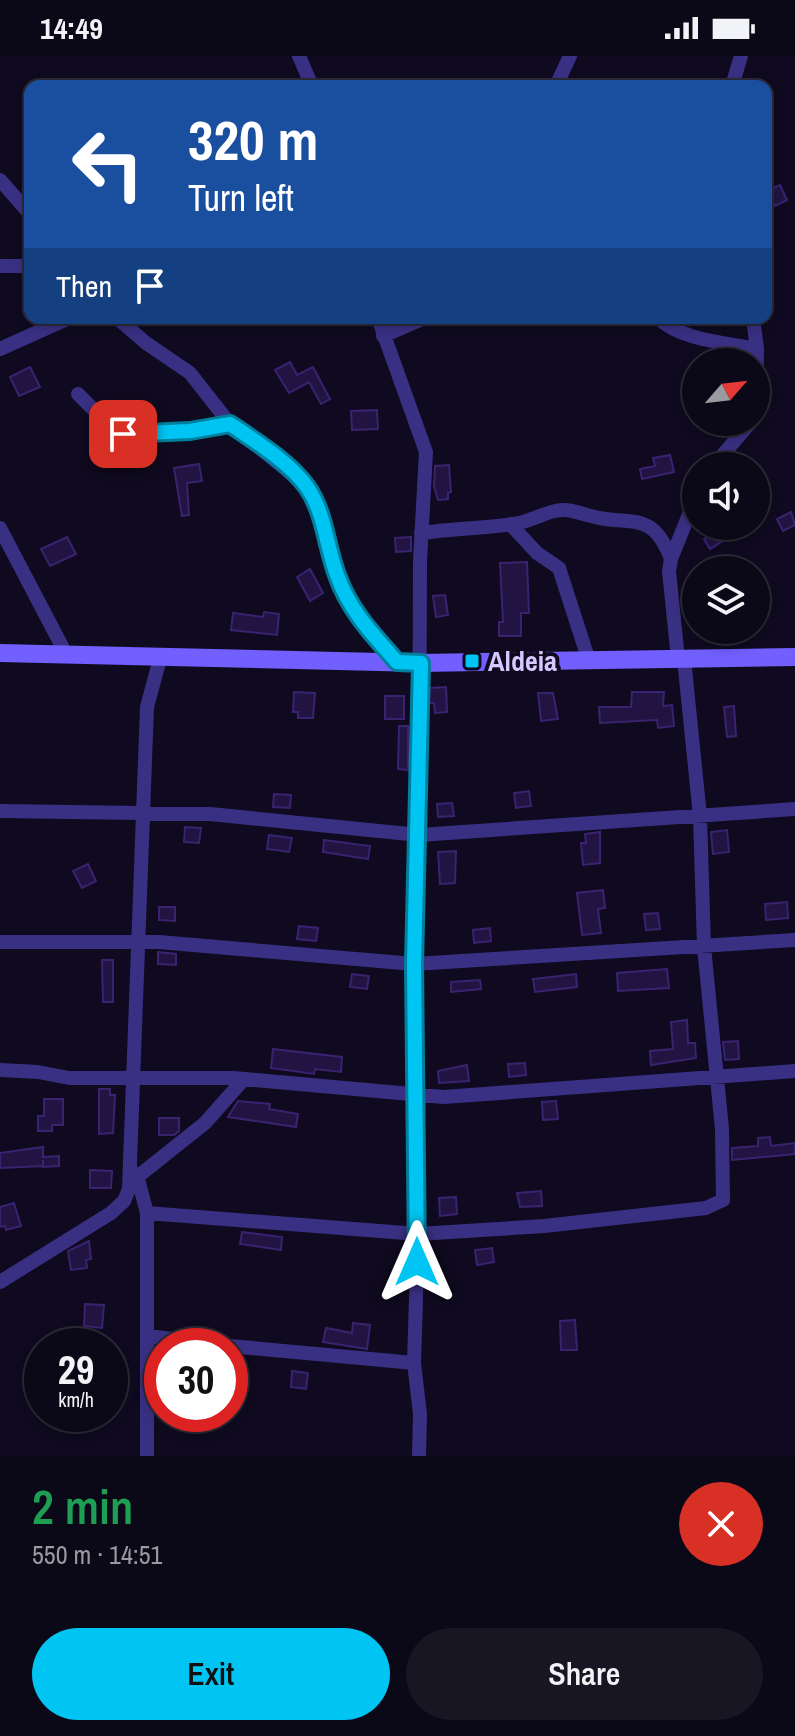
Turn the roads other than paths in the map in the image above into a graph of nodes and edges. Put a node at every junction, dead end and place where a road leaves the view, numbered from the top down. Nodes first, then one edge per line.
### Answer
1 (299, 56) edge
2 (570, 56) edge
3 (741, 56) edge
4 (309, 80) edge
5 (559, 80) edge
6 (734, 80) edge
7 (0, 180) edge
8 (24, 207) edge
9 (0, 266) edge
10 (24, 266) edge
11 (56, 324) edge
12 (124, 324) edge
13 (380, 324) edge
14 (410, 324) edge
15 (666, 324) edge
16 (754, 324) edge
17 (383, 336) junction
18 (752, 348) edge
19 (757, 348) edge
20 (0, 349) edge
21 (78, 394) dead end
22 (230, 424) junction
23 (739, 436) edge
24 (725, 452) edge
25 (510, 524) junction
26 (0, 528) edge
27 (682, 532) edge
28 (421, 533) junction
29 (671, 559) junction
30 (1, 651) edge
31 (66, 654) junction
32 (161, 655) junction
33 (795, 657) edge
34 (681, 659) junction
35 (589, 661) junction
36 (397, 662) junction
37 (421, 663) junction
38 (795, 809) edge
39 (0, 811) edge
40 (144, 812) junction
41 (700, 816) junction
42 (419, 835) junction
43 (795, 940) edge
44 (0, 942) edge
45 (139, 943) junction
46 (704, 947) junction
47 (414, 964) junction
48 (0, 1070) edge
49 (795, 1071) edge
50 (714, 1076) junction
51 (131, 1077) junction
52 (244, 1079) junction
53 (414, 1097) junction
54 (133, 1174) junction
55 (147, 1213) junction
56 (418, 1234) junction
57 (0, 1282) edge
58 (148, 1328) edge
59 (248, 1348) edge
60 (414, 1363) junction
61 (147, 1432) edge
62 (147, 1456) edge
63 (419, 1456) edge

1 - 4 street
2 - 5 street
3 - 6 street
7 - 8 street
9 - 10 street
11 - 20 street
12 - 22 street
13 - 17 street
14 - 17 street
15 - 18 street
16 - 19 street
17 - 28 street
21 - 22 street
22 - 36 street
23 - 24 street
25 - 28 street
25 - 29 street
25 - 35 street
26 - 31 street
27 - 29 street
28 - 37 street
29 - 34 street
30 - 31 street
31 - 32 street
32 - 36 street
32 - 40 street
33 - 34 street
34 - 35 street
34 - 41 street
35 - 37 street
36 - 37 street
37 - 42 street
38 - 41 street
39 - 40 street
40 - 42 street
40 - 45 street
41 - 42 street
41 - 46 street
42 - 47 street
43 - 46 street
44 - 45 street
45 - 47 street
45 - 51 street
46 - 47 street
46 - 50 street
47 - 53 street
48 - 51 street
49 - 50 street
50 - 53 street
50 - 56 street
51 - 52 street
51 - 54 street
52 - 53 street
52 - 54 street
53 - 56 street
54 - 55 street
54 - 57 street
55 - 56 street
55 - 58 street
56 - 60 street
59 - 60 street
60 - 63 street
61 - 62 street

